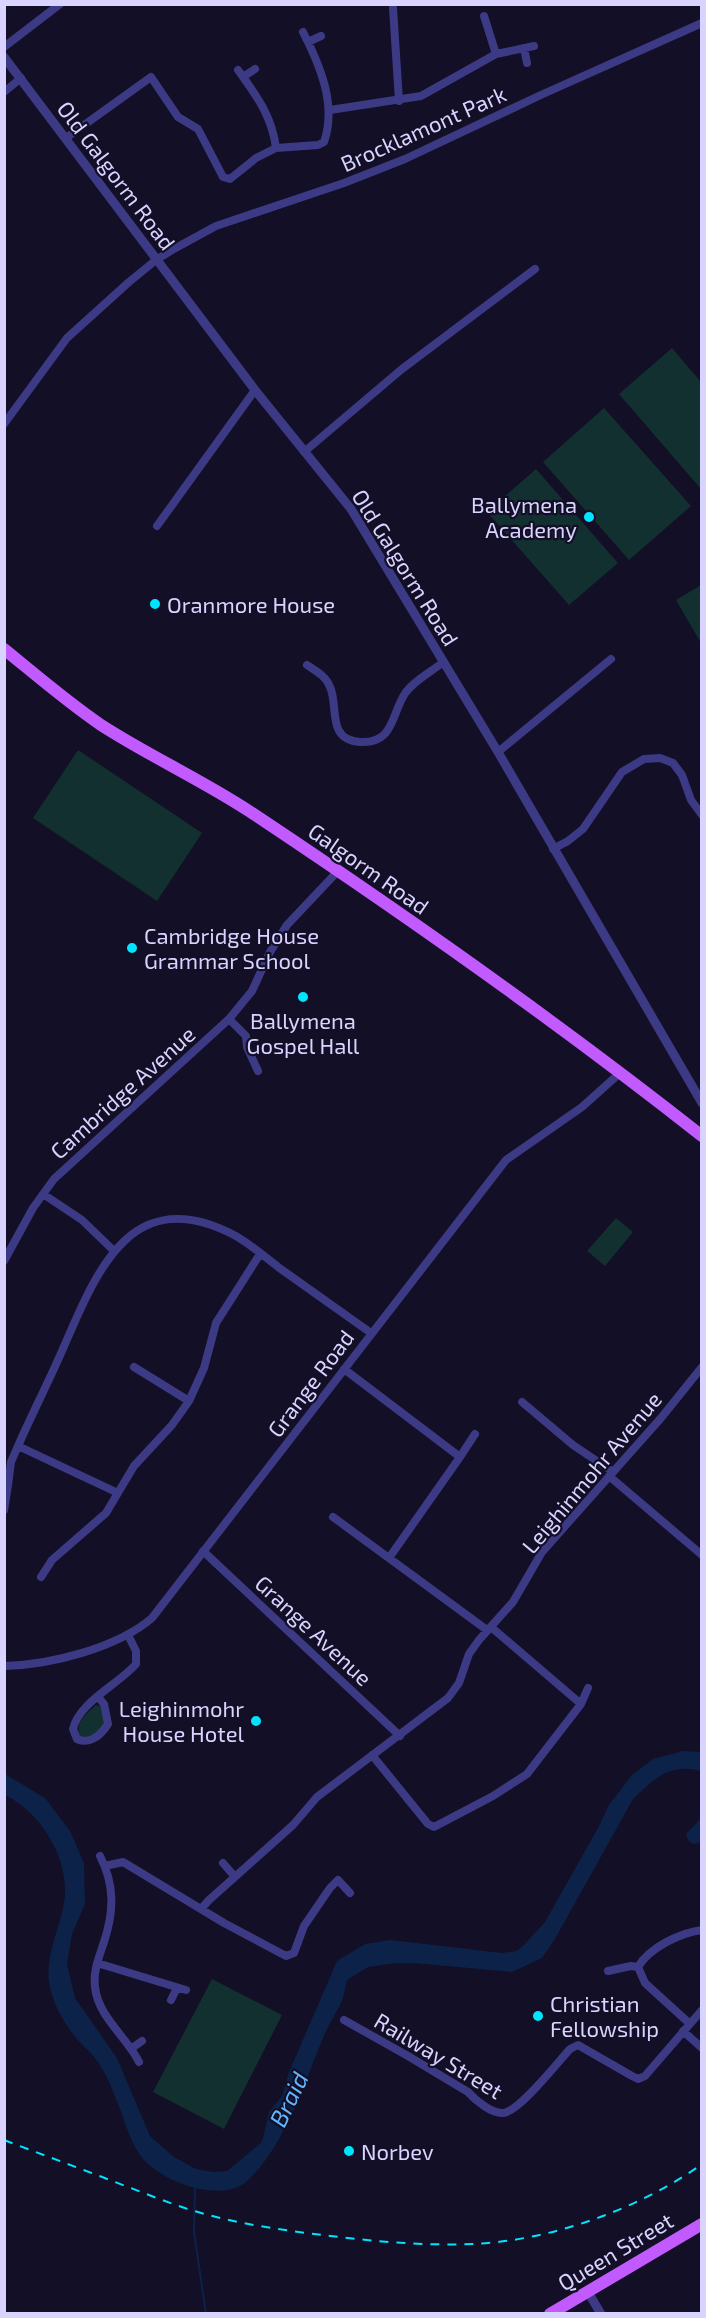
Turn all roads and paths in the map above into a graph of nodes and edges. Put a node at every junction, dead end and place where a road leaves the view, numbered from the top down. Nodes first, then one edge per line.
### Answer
1 (60, 4) edge
2 (393, 8) dead end
3 (484, 16) dead end
4 (702, 23) edge
5 (303, 32) dead end
6 (321, 36) dead end
7 (308, 42) junction
8 (534, 46) dead end
9 (4, 47) edge
10 (524, 48) junction
11 (496, 54) junction
12 (4, 57) edge
13 (527, 63) dead end
14 (255, 69) dead end
15 (238, 70) dead end
16 (243, 77) junction
17 (21, 78) junction
18 (4, 93) edge
19 (399, 101) junction
20 (330, 110) junction
21 (66, 138) junction
22 (276, 148) junction
23 (156, 260) junction
24 (535, 269) dead end
25 (255, 390) junction
26 (4, 424) edge
27 (304, 452) junction
28 (157, 526) dead end
29 (4, 649) edge
30 (611, 659) dead end
31 (442, 663) junction
32 (307, 665) dead end
33 (498, 752) junction
34 (702, 815) edge
35 (553, 849) junction
36 (338, 870) junction
37 (229, 1019) junction
38 (258, 1071) dead end
39 (621, 1072) junction
40 (702, 1103) edge
41 (702, 1136) edge
42 (43, 1194) junction
43 (113, 1250) junction
44 (260, 1254) junction
45 (4, 1261) edge
46 (371, 1332) junction
47 (134, 1367) dead end
48 (702, 1367) edge
49 (344, 1369) junction
50 (189, 1401) junction
51 (522, 1402) dead end
52 (475, 1434) dead end
53 (18, 1446) junction
54 (460, 1456) junction
55 (611, 1474) junction
56 (6, 1485) edge
57 (118, 1493) junction
58 (4, 1510) edge
59 (333, 1517) dead end
60 (203, 1551) junction
61 (702, 1555) edge
62 (389, 1558) junction
63 (40, 1577) dead end
64 (489, 1629) junction
65 (128, 1635) junction
66 (4, 1666) edge
67 (588, 1688) dead end
68 (98, 1696) junction
69 (581, 1704) junction
70 (400, 1736) junction
71 (372, 1755) junction
72 (100, 1856) dead end
73 (223, 1863) dead end
74 (105, 1866) junction
75 (235, 1876) junction
76 (350, 1893) dead end
77 (201, 1909) junction
78 (702, 1930) edge
79 (97, 1963) junction
80 (638, 1967) junction
81 (608, 1971) dead end
82 (177, 1988) junction
83 (186, 1990) dead end
84 (171, 2000) dead end
85 (702, 2010) edge
86 (344, 2020) dead end
87 (689, 2023) junction
88 (683, 2031) junction
89 (142, 2041) dead end
90 (132, 2048) junction
91 (702, 2048) edge
92 (139, 2062) dead end
93 (702, 2224) edge
94 (588, 2292) junction
95 (550, 2313) edge
96 (601, 2313) edge

1 - 9 street
2 - 19 street
3 - 11 street
4 - 23 street, Brocklamont Park
5 - 7 street
6 - 7 street
7 - 20 street
8 - 10 street
10 - 11 street
10 - 13 street
11 - 19 street
12 - 17 street, Old Galgorm Road
14 - 16 street
15 - 16 street
16 - 22 street
17 - 18 street
17 - 21 street, Old Galgorm Road
19 - 20 street
20 - 22 street
21 - 22 street
21 - 23 street, Old Galgorm Road
23 - 25 street, Old Galgorm Road
23 - 26 street, Brocklamont Park
24 - 27 street
25 - 27 street, Old Galgorm Road
25 - 28 street
27 - 31 street, Old Galgorm Road
29 - 36 main road, Galgorm Road
30 - 33 street
31 - 32 street
31 - 33 street, Old Galgorm Road
33 - 35 street, Old Galgorm Road
34 - 35 street
35 - 40 street, Old Galgorm Road
36 - 37 street, Cambridge Avenue
36 - 39 main road, Galgorm Road
37 - 38 street
37 - 42 street, Cambridge Avenue
39 - 41 main road, Galgorm Road
39 - 46 street, Grange Road
42 - 43 street
42 - 45 street, Cambridge Avenue
43 - 44 street
43 - 53 street
44 - 46 street
44 - 50 street
46 - 49 street, Grange Road
47 - 50 street
48 - 55 street, Leighinmohr Avenue
49 - 54 street
49 - 60 street, Grange Road
50 - 57 street
51 - 55 street
52 - 54 street
53 - 56 street
53 - 57 street
54 - 62 street
55 - 61 street
55 - 64 street, Leighinmohr Avenue
56 - 58 street
57 - 63 street
59 - 62 street
60 - 65 street, Grange Road
60 - 70 street, Grange Avenue
62 - 64 street
64 - 69 street
64 - 70 street, Leighinmohr Avenue
65 - 66 street, Grange Road
65 - 68 street
67 - 69 street
68 - 68 street
69 - 71 street
70 - 71 street, Leighinmohr Avenue
71 - 75 street, Leighinmohr Avenue
72 - 74 street
73 - 75 street
74 - 77 street
74 - 79 street
75 - 77 street, Leighinmohr Avenue
76 - 77 street
78 - 80 street
79 - 82 street
79 - 90 street
80 - 81 street
80 - 87 street
82 - 83 street
82 - 84 street
85 - 87 street, Railway Street
86 - 88 street, Railway Street
87 - 88 street, Railway Street
88 - 91 street
89 - 90 street
90 - 92 street
93 - 94 main road, Queen Street
94 - 95 main road, Queen Street
94 - 96 street

